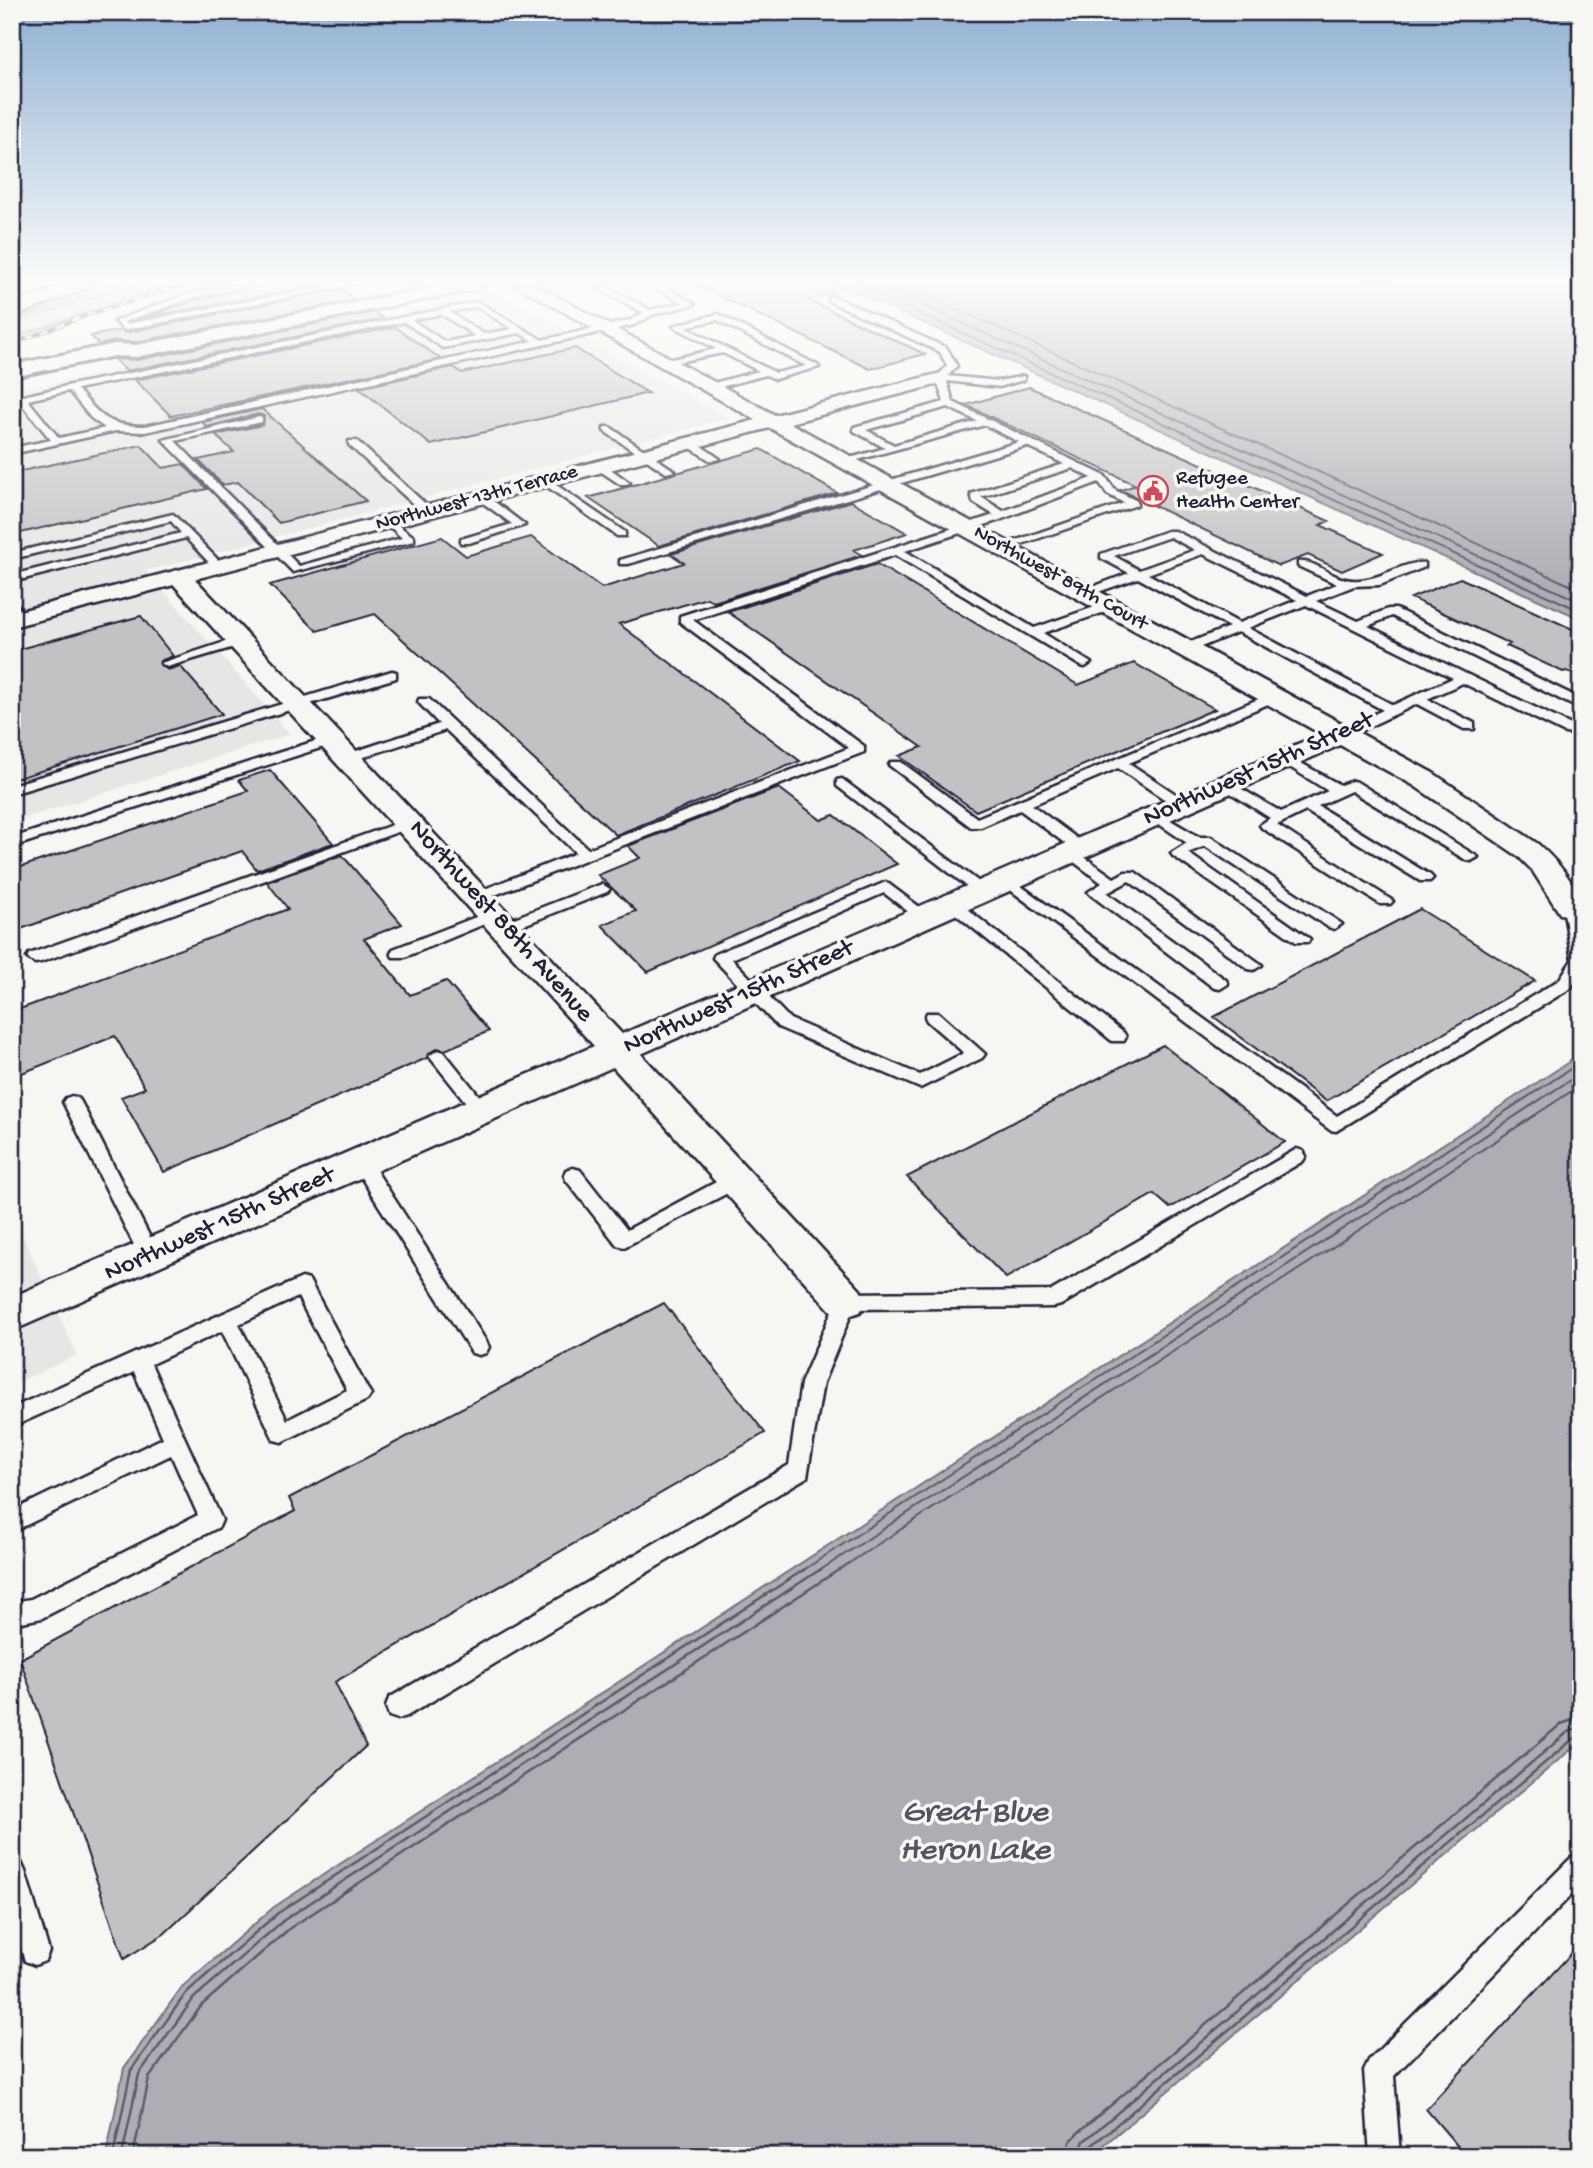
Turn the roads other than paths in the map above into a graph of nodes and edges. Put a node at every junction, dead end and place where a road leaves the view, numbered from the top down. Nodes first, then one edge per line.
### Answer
1 (84, 385) edge
2 (344, 385) edge
3 (706, 385) edge
4 (716, 385) edge
5 (914, 385) edge
6 (943, 385) edge
7 (709, 387) junction
8 (71, 388) junction
9 (949, 404) junction
10 (259, 420) dead end
11 (774, 422) junction
12 (986, 422) junction
13 (112, 429) junction
14 (607, 429) dead end
15 (57, 441) junction
16 (1029, 442) junction
17 (353, 443) dead end
18 (690, 443) junction
19 (894, 449) junction
20 (12, 451) edge
21 (646, 455) junction
22 (715, 459) dead end
23 (847, 462) junction
24 (1074, 464) junction
25 (601, 467) junction
26 (670, 471) dead end
27 (1101, 478) junction
28 (546, 481) junction
29 (625, 483) dead end
30 (887, 484) junction
31 (483, 498) junction
32 (428, 512) junction
33 (1002, 515) junction
34 (966, 527) junction
35 (189, 534) junction
36 (621, 534) dead end
37 (465, 541) dead end
38 (1003, 547) junction
39 (895, 550) junction
40 (1204, 550) junction
41 (278, 551) junction
42 (12, 556) edge
43 (624, 562) dead end
44 (1302, 564) dead end
45 (1421, 565) dead end
46 (219, 567) junction
47 (1138, 574) junction
48 (180, 577) junction
49 (12, 579) edge
50 (1347, 585) junction
51 (1086, 593) junction
52 (1305, 601) junction
53 (1110, 606) junction
54 (15, 615) edge
55 (1356, 626) junction
56 (1238, 627) junction
57 (1033, 632) junction
58 (240, 641) junction
59 (1187, 648) junction
60 (167, 663) dead end
61 (1085, 663) dead end
62 (392, 675) dead end
63 (1465, 677) junction
64 (1275, 696) junction
65 (1418, 700) junction
66 (424, 702) dead end
67 (299, 704) junction
68 (1581, 704) edge
69 (1394, 711) junction
70 (449, 725) junction
71 (1469, 726) dead end
72 (1581, 731) edge
73 (1342, 733) junction
74 (340, 749) junction
75 (1285, 758) junction
76 (1119, 763) junction
77 (896, 765) dead end
78 (842, 783) dead end
79 (1225, 785) junction
80 (12, 790) edge
81 (1339, 791) junction
82 (1022, 805) junction
83 (1308, 806) junction
84 (1168, 810) junction
85 (1280, 818) junction
86 (409, 823) junction
87 (12, 843) edge
88 (1198, 843) junction
89 (1075, 850) junction
90 (586, 855) junction
91 (1471, 857) dead end
92 (1425, 878) dead end
93 (1112, 884) junction
94 (602, 889) dead end
95 (966, 898) junction
96 (1385, 901) dead end
97 (1571, 907) joint
98 (492, 913) junction
99 (1334, 924) dead end
100 (1302, 939) dead end
101 (398, 953) dead end
102 (35, 958) dead end
103 (1254, 965) dead end
104 (1220, 984) dead end
105 (753, 991) junction
106 (933, 1017) dead end
107 (1118, 1037) dead end
108 (618, 1051) junction
109 (438, 1056) dead end
110 (72, 1102) dead end
111 (482, 1111) junction
112 (1297, 1156) dead end
113 (361, 1163) junction
114 (573, 1175) dead end
115 (736, 1181) junction
116 (149, 1255) junction
117 (846, 1301) junction
118 (12, 1315) edge
119 (227, 1320) junction
120 (480, 1347) dead end
121 (139, 1360) junction
122 (12, 1418) edge
123 (176, 1442) junction
124 (12, 1522) edge
125 (12, 1613) edge
126 (398, 1707) dead end
127 (1581, 1866) edge
128 (12, 1871) edge
129 (35, 1951) dead end
130 (1385, 2156) edge

1 - 8 lane
2 - 13 lane
3 - 7 street, Northwest 89th Court
4 - 7 lane
5 - 11 street, Northwest 13th Terrace
6 - 9 lane
7 - 11 street, Northwest 89th Court
8 - 13 lane
8 - 15 lane
9 - 12 lane
9 - 19 lane
10 - 41 lane
11 - 18 street, Northwest 13th Terrace
11 - 23 street, Northwest 89th Court
12 - 16 lane
12 - 19 lane
13 - 15 lane
14 - 21 lane
15 - 20 lane
16 - 24 lane
16 - 30 lane
17 - 32 lane
18 - 21 street, Northwest 13th Terrace
18 - 22 lane
19 - 23 lane
21 - 25 street, Northwest 13th Terrace
21 - 26 lane
23 - 30 street, Northwest 89th Court
24 - 27 lane
24 - 33 lane
25 - 28 street, Northwest 13th Terrace
25 - 29 lane
27 - 33 lane
27 - 38 lane
28 - 31 street, Northwest 13th Terrace
28 - 36 lane
30 - 34 street, Northwest 89th Court
30 - 43 lane
31 - 32 street, Northwest 13th Terrace
31 - 37 lane
32 - 41 street, Northwest 13th Terrace
33 - 34 lane
34 - 38 street, Northwest 89th Court
34 - 39 lane
35 - 42 lane
35 - 46 lane
35 - 49 lane
38 - 51 street, Northwest 89th Court
39 - 57 lane
39 - 90 lane
40 - 47 lane
40 - 47 lane
40 - 52 lane
41 - 46 street, Northwest 13th Terrace
44 - 50 lane
45 - 50 lane
46 - 48 street, Northwest 13th Terrace
47 - 51 lane
47 - 56 lane
48 - 54 street, Northwest 13th Terrace
48 - 58 street, Northwest 88th Avenue
50 - 52 lane
51 - 53 street, Northwest 89th Court
52 - 55 lane
52 - 56 lane
53 - 57 lane
53 - 59 street, Northwest 89th Court
55 - 63 lane
55 - 68 lane
56 - 59 lane
56 - 69 lane
57 - 61 lane
58 - 60 lane
58 - 67 street, Northwest 88th Avenue
59 - 64 street, Northwest 89th Court
62 - 67 lane
63 - 65 lane, Northwest 15th Street
63 - 72 lane
64 - 73 street, Northwest 89th Court
64 - 76 lane
65 - 69 lane, Northwest 15th Street
65 - 71 lane
66 - 70 lane
67 - 74 street, Northwest 88th Avenue
67 - 80 lane
69 - 73 lane, Northwest 15th Street
70 - 74 lane
70 - 90 lane
73 - 75 street, Northwest 15th Street
73 - 97 street, Northwest 89th Court
74 - 86 street, Northwest 88th Avenue
74 - 87 lane
75 - 79 street, Northwest 15th Street
75 - 81 lane
76 - 82 lane
76 - 84 lane
77 - 82 lane
78 - 95 lane
79 - 84 street, Northwest 15th Street
79 - 85 lane
81 - 83 lane
81 - 91 lane
82 - 89 lane
83 - 85 lane
83 - 92 lane
84 - 88 lane
84 - 89 street, Northwest 15th Street
85 - 96 lane
86 - 98 street, Northwest 88th Avenue
86 - 102 lane
88 - 99 lane
88 - 100 lane
89 - 93 lane
89 - 95 street, Northwest 15th Street
90 - 98 lane
93 - 103 lane
93 - 104 lane
94 - 98 lane
95 - 97 lane
95 - 105 street, Northwest 15th Street
95 - 105 lane
95 - 107 lane
98 - 101 lane
98 - 108 street, Northwest 88th Avenue
105 - 106 lane
105 - 108 street, Northwest 15th Street
108 - 111 street, Northwest 15th Street
108 - 115 street, Northwest 88th Avenue
109 - 111 lane
110 - 116 lane
111 - 113 street, Northwest 15th Street
112 - 117 lane
113 - 116 street, Northwest 15th Street
113 - 120 lane
114 - 115 lane
115 - 117 street, Northwest 88th Avenue
116 - 118 street, Northwest 15th Street
117 - 126 lane
119 - 119 lane
119 - 121 lane
121 - 122 lane
121 - 123 lane
123 - 124 lane
123 - 125 lane
127 - 130 lane
128 - 129 lane

